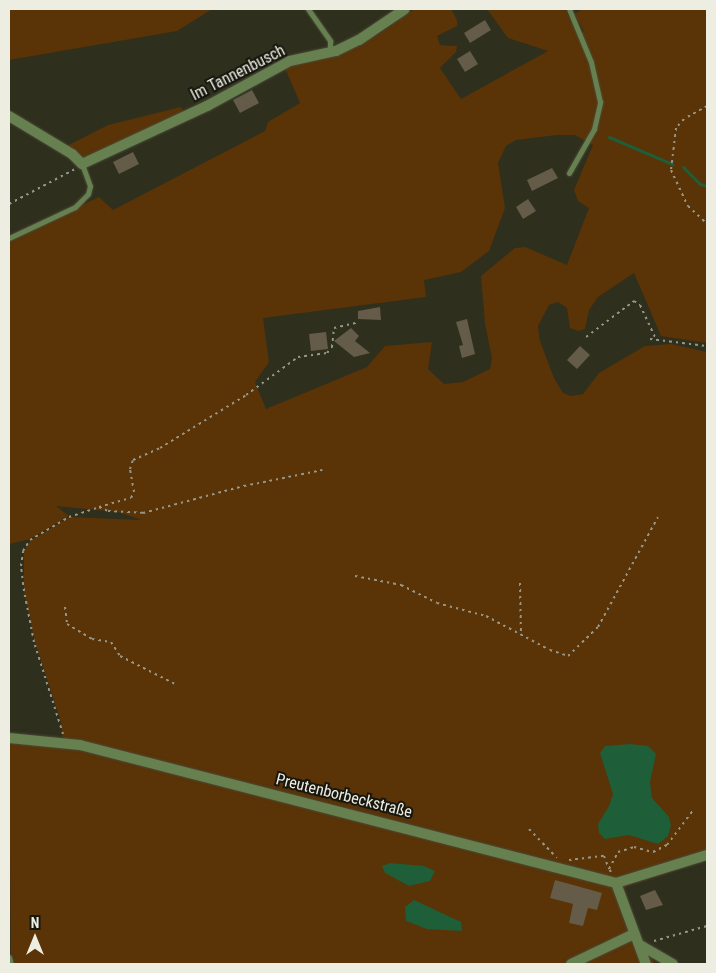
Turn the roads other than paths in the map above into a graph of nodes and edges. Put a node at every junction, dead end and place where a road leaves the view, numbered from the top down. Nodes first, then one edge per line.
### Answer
1 (308, 9) edge
2 (405, 9) edge
3 (569, 9) edge
4 (330, 53) junction
5 (9, 116) edge
6 (82, 164) junction
7 (569, 173) dead end
8 (9, 238) edge
9 (9, 738) edge
10 (707, 855) edge
11 (616, 883) junction
12 (634, 934) junction
13 (640, 945) junction
14 (9, 957) edge
15 (11, 964) edge
16 (571, 964) edge
17 (646, 964) edge
18 (673, 964) edge

1 - 4 lane
2 - 4 street, Im Tannenbusch
3 - 7 lane
4 - 6 street, Im Tannenbusch
5 - 6 street
6 - 8 lane
9 - 11 street, Preutenborbeckstraße
10 - 11 street
11 - 12 street
12 - 13 street
12 - 16 street
13 - 17 street
13 - 18 street
14 - 15 lane

